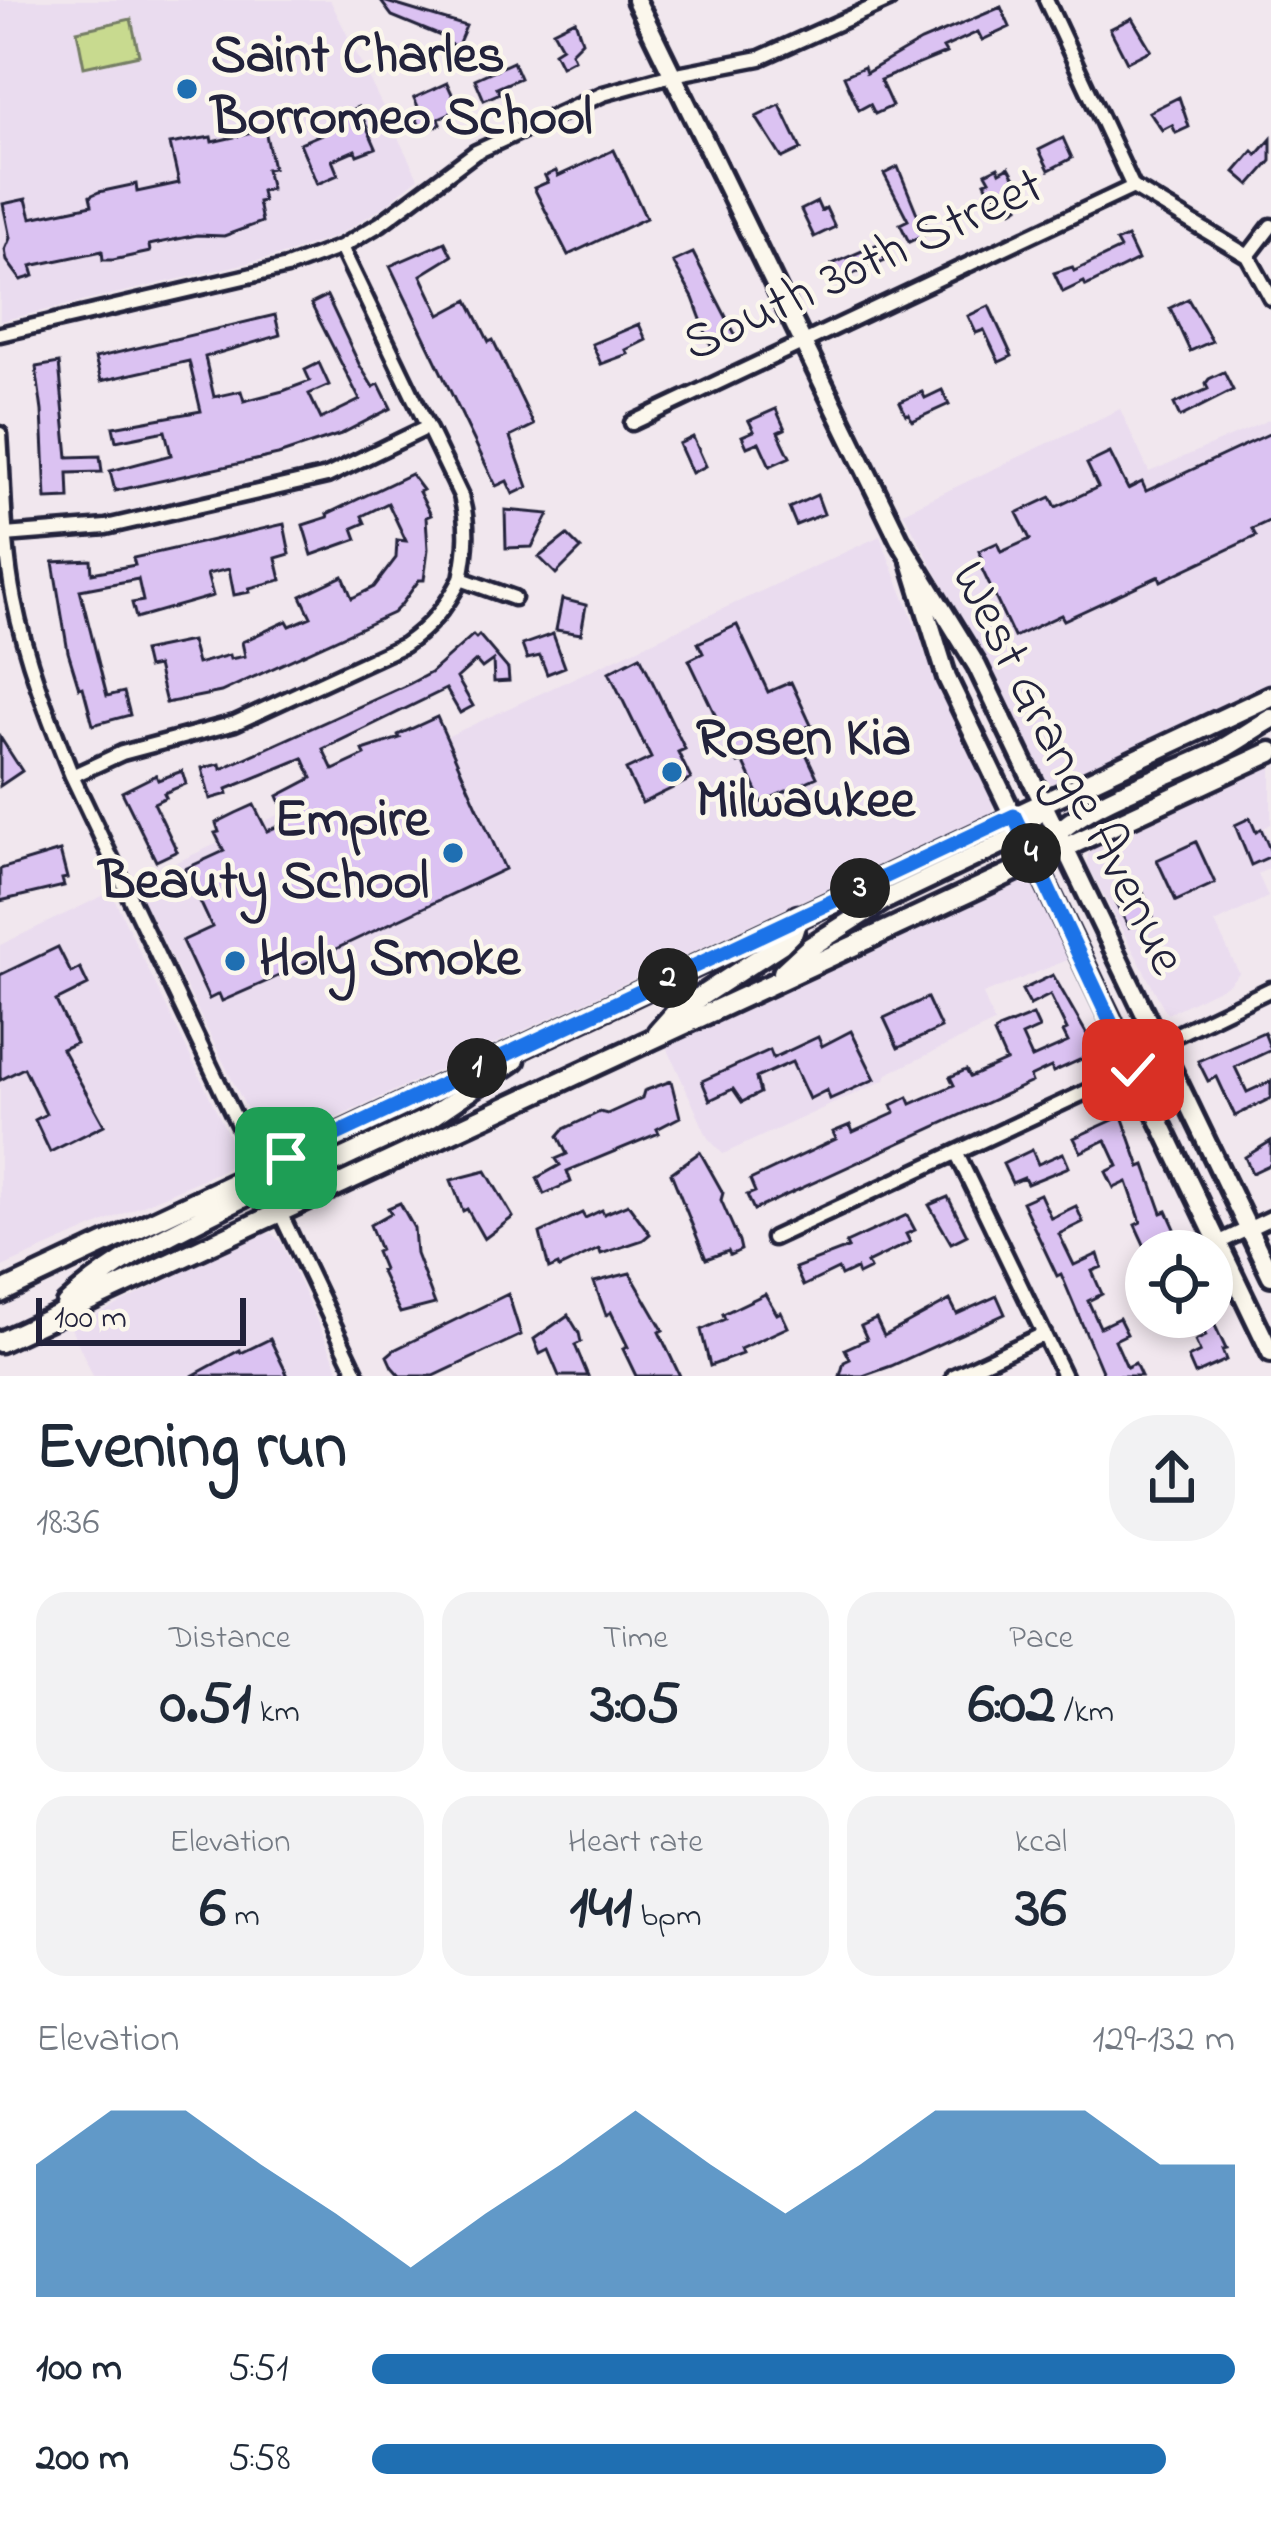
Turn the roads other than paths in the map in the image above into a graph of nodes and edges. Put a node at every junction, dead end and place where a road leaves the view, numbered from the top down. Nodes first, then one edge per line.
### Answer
1 (636, 0) edge
2 (889, 0) edge
3 (1046, 0) edge
4 (672, 75) junction
5 (1132, 187) junction
6 (1271, 226) edge
7 (341, 248) junction
8 (1248, 256) junction
9 (1271, 298) edge
10 (0, 334) edge
11 (803, 344) junction
12 (632, 423) dead end
13 (428, 428) junction
14 (0, 434) edge
15 (5, 535) junction
16 (910, 561) junction
17 (461, 579) junction
18 (514, 598) dead end
19 (976, 666) junction
20 (947, 678) junction
21 (1271, 696) edge
22 (1271, 719) edge
23 (1271, 752) edge
24 (72, 776) junction
25 (1044, 802) junction
26 (1018, 825) junction
27 (1062, 838) junction
28 (1035, 861) junction
29 (798, 916) junction
30 (1107, 933) junction
31 (1076, 947) junction
32 (770, 984) junction
33 (1271, 988) edge
34 (552, 1032) junction
35 (650, 1040) junction
36 (1159, 1043) junction
37 (1133, 1070) junction
38 (957, 1154) junction
39 (260, 1171) junction
40 (279, 1212) junction
41 (1271, 1218) edge
42 (1249, 1229) junction
43 (1212, 1230) edge
44 (1233, 1236) edge
45 (772, 1238) dead end
46 (1233, 1274) edge
47 (1271, 1276) edge
48 (0, 1293) edge
49 (53, 1317) junction
50 (1044, 1334) junction
51 (0, 1342) edge
52 (1271, 1353) edge
53 (358, 1376) edge
54 (954, 1376) edge
55 (1064, 1376) edge

1 - 4 street, West Grange Avenue
2 - 4 street
3 - 5 street
4 - 7 street
4 - 11 street, West Grange Avenue
5 - 8 street
5 - 11 street, South 30th Street
6 - 8 street
7 - 10 street
7 - 13 street
8 - 9 street
11 - 12 street, South 30th Street
11 - 16 street, West Grange Avenue
13 - 15 street
13 - 17 street
14 - 15 street
15 - 24 street
16 - 19 street, West Grange Avenue
16 - 20 street, West Grange Avenue
17 - 18 street
17 - 24 street
19 - 20 street
19 - 25 street, West Grange Avenue
20 - 26 street, West Grange Avenue
21 - 25 main road
22 - 27 main road
23 - 27 main road
24 - 39 street
25 - 26 main road
25 - 27 street, West Grange Avenue
26 - 28 street, West Grange Avenue
26 - 29 main road
26 - 32 main road
27 - 28 main road
27 - 30 street, West Grange Avenue
28 - 31 street, West Grange Avenue
28 - 32 main road
29 - 34 main road
29 - 35 main road
30 - 31 street
30 - 36 street, West Grange Avenue
31 - 37 street, West Grange Avenue
32 - 35 main road
33 - 36 street
34 - 39 main road
34 - 40 main road
35 - 40 main road
36 - 37 street
36 - 42 street, West Grange Avenue
37 - 38 street
37 - 43 street, West Grange Avenue
38 - 45 street
38 - 50 street
39 - 40 street
39 - 48 main road
39 - 49 main road
40 - 49 main road
40 - 53 street
41 - 42 street
42 - 44 street
42 - 47 street, West Grange Avenue
46 - 52 street, West Grange Avenue
49 - 51 main road
50 - 54 street
50 - 55 street

